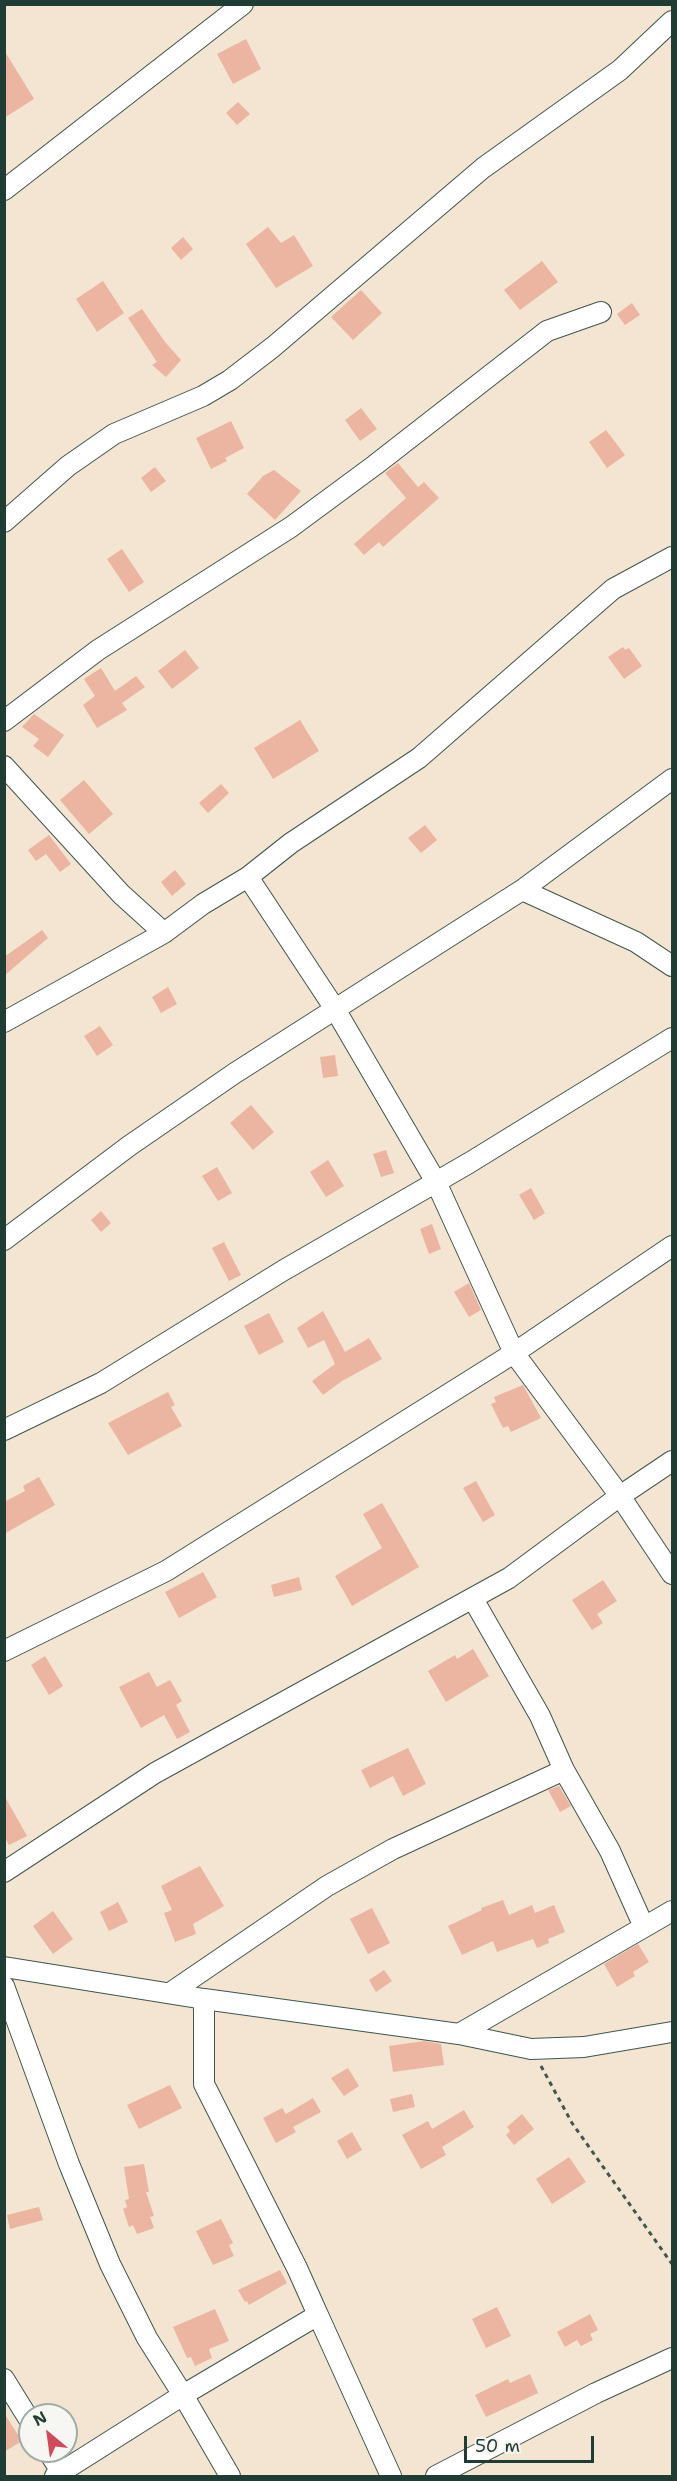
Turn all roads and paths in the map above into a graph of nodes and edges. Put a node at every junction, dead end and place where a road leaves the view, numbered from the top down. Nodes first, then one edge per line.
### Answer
1 (243, 4) edge
2 (672, 21) edge
3 (4, 190) edge
4 (601, 312) dead end
5 (4, 522) edge
6 (672, 557) edge
7 (4, 722) edge
8 (4, 766) edge
9 (672, 779) edge
10 (248, 876) junction
11 (522, 890) junction
12 (164, 933) junction
13 (672, 966) edge
14 (335, 1010) junction
15 (4, 1022) edge
16 (672, 1038) edge
17 (436, 1182) junction
18 (4, 1240) edge
19 (672, 1246) edge
20 (514, 1353) junction
21 (4, 1430) edge
22 (672, 1461) edge
23 (620, 1496) junction
24 (672, 1574) edge
25 (473, 1599) junction
26 (4, 1652) edge
27 (564, 1770) junction
28 (4, 1872) edge
29 (672, 1911) edge
30 (644, 1927) junction
31 (4, 1967) edge
32 (4, 1986) edge
33 (170, 1993) junction
34 (204, 1999) junction
35 (672, 2032) edge
36 (459, 2034) junction
37 (531, 2049) junction
38 (672, 2264) edge
39 (318, 2315) junction
40 (672, 2358) edge
41 (4, 2379) edge
42 (183, 2395) junction
43 (19, 2403) edge
44 (59, 2475) edge
45 (230, 2476) edge
46 (391, 2476) edge
47 (436, 2476) edge

1 - 3 street
2 - 5 street
4 - 7 street
6 - 10 street
8 - 12 street
9 - 11 street
10 - 12 street
10 - 14 street
11 - 13 street
11 - 14 street
12 - 15 street
14 - 17 street
14 - 18 street
16 - 17 street
17 - 20 street
17 - 21 street
19 - 20 street
20 - 23 street
20 - 26 street
22 - 23 street
23 - 24 street
23 - 25 street
25 - 27 street
25 - 28 street
27 - 30 street
27 - 33 street
29 - 30 street
30 - 36 street
31 - 33 street
32 - 42 street
33 - 34 street
34 - 36 street
34 - 39 street
35 - 37 street
36 - 37 street
37 - 38 path
39 - 42 street
39 - 46 street
40 - 47 street
41 - 43 street
42 - 44 street
42 - 45 street

